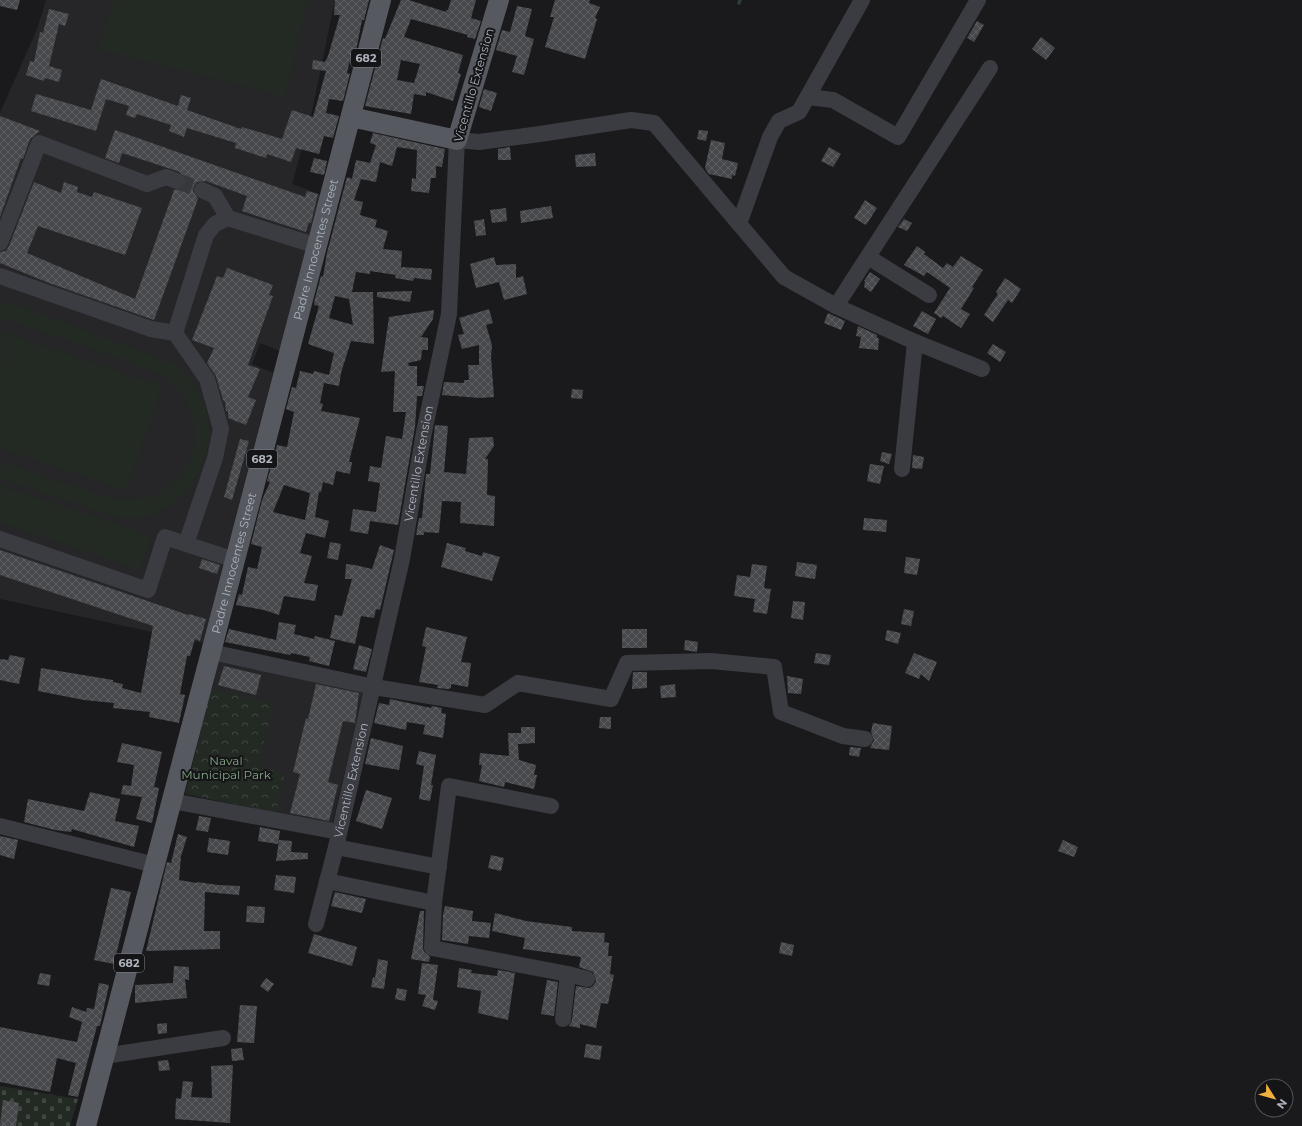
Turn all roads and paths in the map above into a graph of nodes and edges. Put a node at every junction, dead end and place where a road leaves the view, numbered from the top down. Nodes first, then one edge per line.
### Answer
1 (381, 0) edge
2 (499, 0) edge
3 (862, 0) edge
4 (978, 0) edge
5 (990, 68) dead end
6 (808, 96) junction
7 (351, 117) junction
8 (457, 140) junction
9 (177, 181) tunnel mouth
10 (202, 190) tunnel mouth
11 (228, 218) junction
12 (739, 224) junction
13 (0, 243) edge
14 (317, 246) junction
15 (868, 257) junction
16 (0, 276) edge
17 (929, 295) dead end
18 (836, 306) junction
19 (175, 333) junction
20 (915, 342) junction
21 (982, 369) dead end
22 (902, 469) dead end
23 (0, 539) edge
24 (186, 544) junction
25 (235, 560) junction
26 (211, 652) junction
27 (374, 687) junction
28 (865, 739) dead end
29 (172, 801) junction
30 (551, 806) dead end
31 (0, 826) edge
32 (338, 840) junction
33 (155, 865) junction
34 (439, 867) junction
35 (327, 880) junction
36 (434, 903) junction
37 (316, 924) dead end
38 (568, 974) junction
39 (587, 979) dead end
40 (563, 1019) dead end
41 (224, 1038) dead end
42 (104, 1056) junction
43 (86, 1126) edge

1 - 7 main road, Padre Innocentes Street / 682
2 - 8 main road, Vicentillo Extension
3 - 6 street
4 - 6 street
5 - 15 street
6 - 12 street
7 - 8 main road
7 - 14 main road, Padre Innocentes Street / 682
8 - 12 street
8 - 27 street, Vicentillo Extension
9 - 13 street
10 - 11 street
11 - 14 street
11 - 19 street
12 - 18 street
14 - 25 main road, Padre Innocentes Street / 682
15 - 17 street
15 - 18 street
16 - 19 street
18 - 20 street
19 - 24 street
20 - 21 street
20 - 22 street
23 - 24 street
24 - 25 street
25 - 26 main road, Padre Innocentes Street / 682
26 - 27 street
26 - 29 main road, Padre Innocentes Street / 682
27 - 28 street
27 - 32 street, Vicentillo Extension
29 - 32 street
29 - 33 main road, Padre Innocentes Street / 682
30 - 34 street
31 - 33 street
32 - 34 street
32 - 35 street, Vicentillo Extension
33 - 42 main road, Padre Innocentes Street / 682
34 - 36 street
35 - 36 street
35 - 37 street, Vicentillo Extension
36 - 38 street
38 - 39 street
38 - 40 street
41 - 42 street
42 - 43 main road, Padre Innocentes Street / 682

